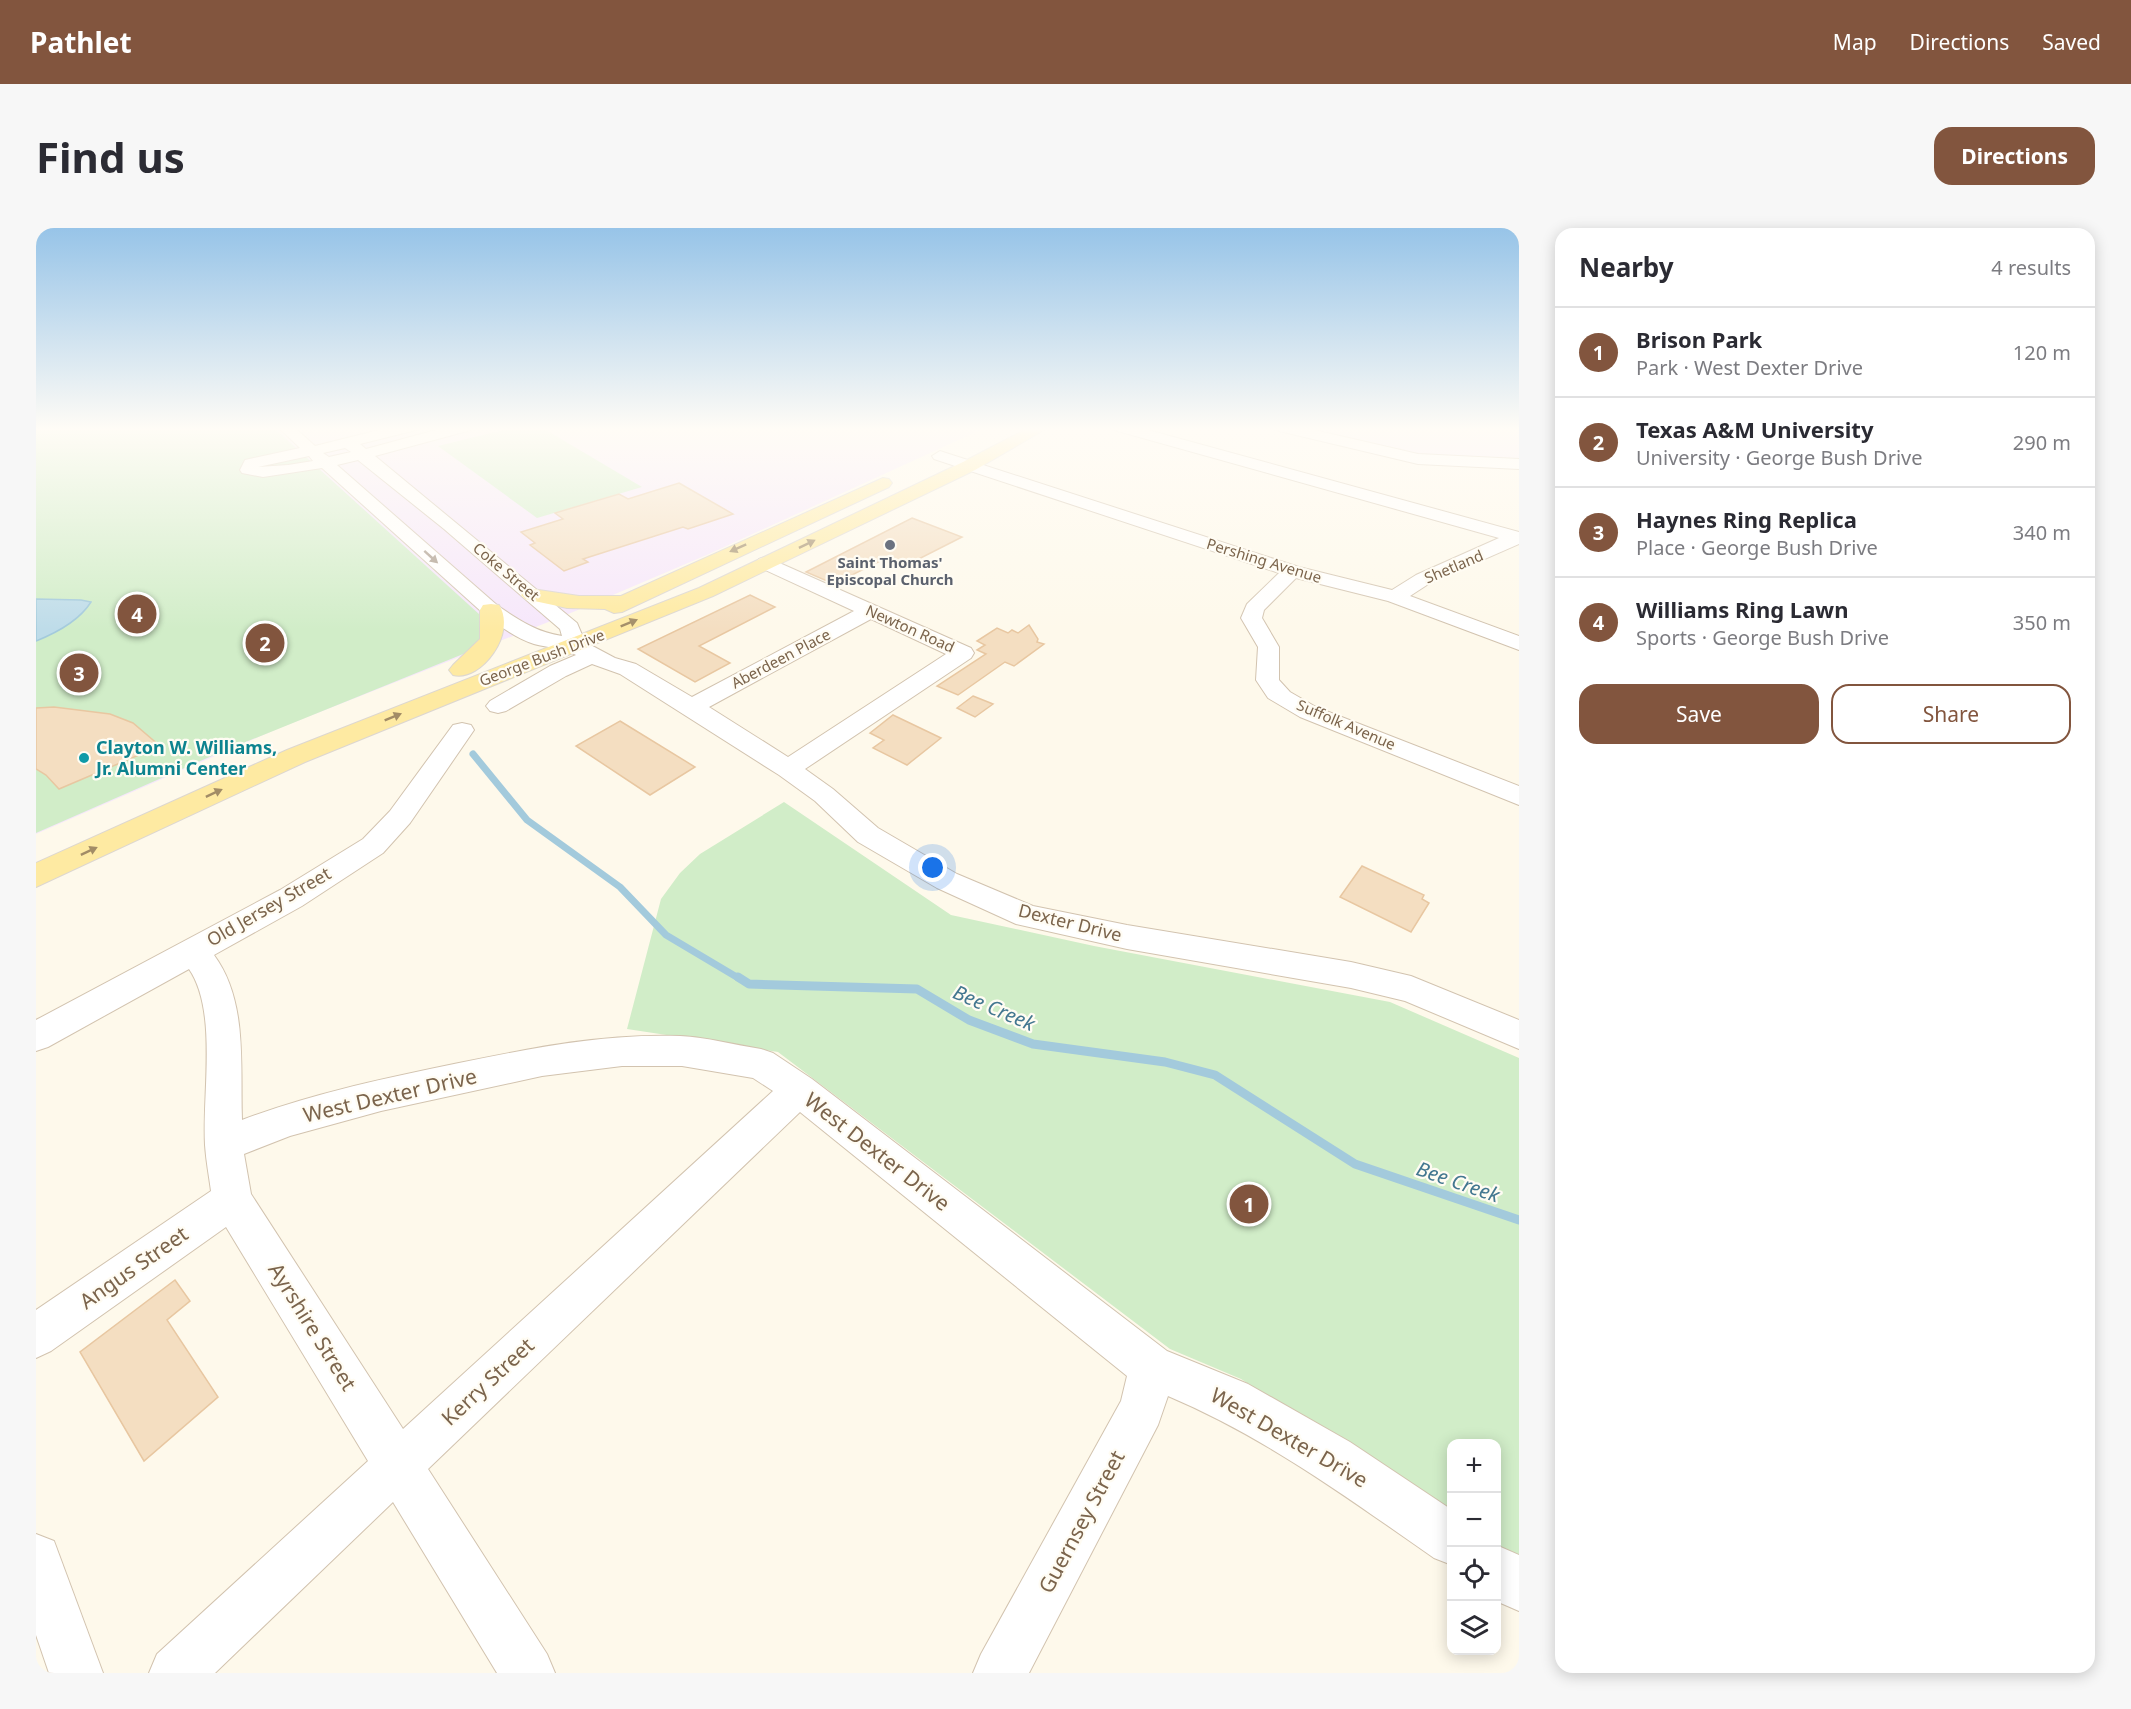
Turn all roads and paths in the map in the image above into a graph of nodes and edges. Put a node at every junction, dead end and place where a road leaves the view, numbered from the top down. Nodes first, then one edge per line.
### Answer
1 (360, 494) edge
2 (412, 494) edge
3 (858, 494) edge
4 (909, 494) edge
5 (1056, 494) edge
6 (1360, 494) edge
7 (439, 516) junction
8 (398, 528) junction
9 (1516, 538) edge
10 (766, 563) junction
11 (1292, 571) junction
12 (532, 595) junction
13 (1395, 597) junction
14 (626, 602) junction
15 (491, 610) junction
16 (869, 611) junction
17 (540, 639) junction
18 (579, 642) junction
19 (1519, 643) edge
20 (461, 670) junction
21 (498, 706) dead end
22 (692, 706) junction
23 (462, 730) dead end
24 (788, 769) junction
25 (1519, 796) edge
26 (36, 850) edge
27 (36, 876) edge
28 (193, 950) junction
29 (1519, 1035) edge
30 (36, 1037) edge
31 (799, 1090) junction
32 (224, 1145) junction
33 (232, 1200) junction
34 (36, 1336) edge
35 (1152, 1367) junction
36 (399, 1465) junction
37 (1447, 1537) edge
38 (36, 1559) edge
39 (1501, 1573) edge
40 (1519, 1585) edge
41 (76, 1673) edge
42 (176, 1673) edge
43 (528, 1673) edge
44 (1000, 1673) edge

1 - 8 street
2 - 7 street, Coke Street
3 -> 14 main road, George Bush Drive
10 -> 4 main road, George Bush Drive
5 - 11 street, Pershing Avenue
6 - 9 street
7 - 8 street
7 - 12 street, Coke Street
8 -> 15 street
9 - 13 street, Shetland
10 - 16 street, Newton Road
18 -> 10 main road, George Bush Drive
11 - 13 street, Pershing Avenue
11 - 25 street, Suffolk Avenue
12 - 14 main road
12 - 18 street, Coke Street
13 - 19 street, Pershing Avenue
14 - 18 main road, George Bush Drive
15 - 17 street
15 - 20 main road
16 - 22 street, Aberdeen Place
16 - 24 street, Newton Road
17 - 18 main road, George Bush Drive
17 - 20 main road, George Bush Drive
18 - 21 street
18 - 22 street, Dexter Drive
27 -> 18 main road, George Bush Drive
20 - 26 main road, George Bush Drive
22 - 24 street, Dexter Drive
23 - 28 street, Old Jersey Street
24 - 29 street, Dexter Drive
28 - 30 street, Old Jersey Street
28 - 32 street, Ayrshire Street
31 - 32 street, West Dexter Drive
31 - 35 street, West Dexter Drive
31 - 36 street, Kerry Street
32 - 33 street, Ayrshire Street
33 - 34 street, Angus Street
33 - 36 street, Ayrshire Street
35 - 37 street, West Dexter Drive
35 - 44 street, Guernsey Street
36 - 42 street, Kerry Street
36 - 43 street, Ayrshire Street
38 - 41 street
39 - 40 street

